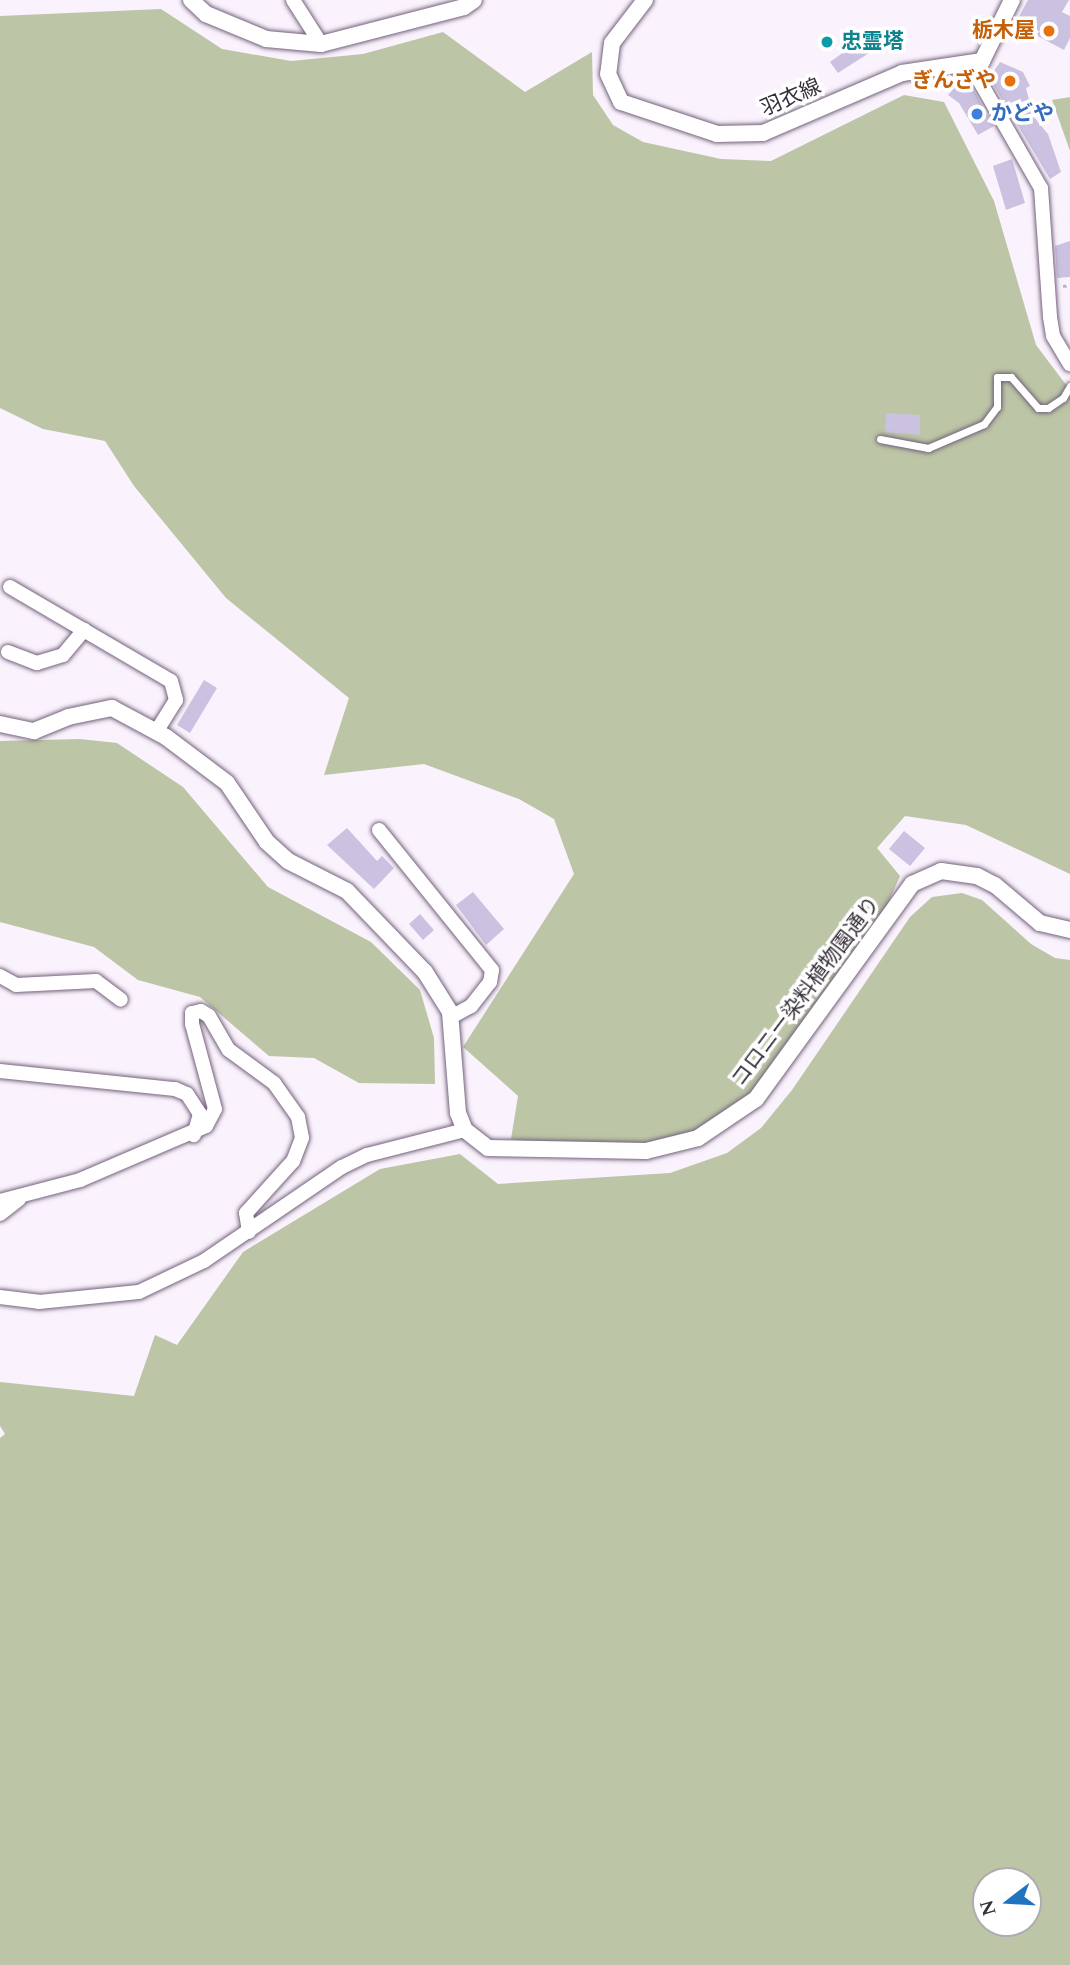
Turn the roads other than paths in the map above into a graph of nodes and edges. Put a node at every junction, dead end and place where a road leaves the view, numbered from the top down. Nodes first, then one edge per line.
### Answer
1 (191, 0) edge
2 (293, 0) edge
3 (474, 0) edge
4 (645, 0) edge
5 (1012, 0) edge
6 (321, 44) junction
7 (971, 66) junction
8 (1070, 364) edge
9 (1070, 386) edge
10 (880, 439) dead end
11 (10, 587) dead end
12 (84, 630) junction
13 (8, 652) dead end
14 (0, 724) edge
15 (156, 732) junction
16 (379, 830) dead end
17 (1070, 930) edge
18 (0, 976) edge
19 (121, 1000) dead end
20 (451, 1017) junction
21 (0, 1071) edge
22 (464, 1130) junction
23 (194, 1135) junction
24 (25, 1194) junction
25 (0, 1201) edge
26 (0, 1214) edge
27 (249, 1232) junction
28 (0, 1297) edge

1 - 6 street
2 - 6 street
3 - 6 street
4 - 7 street, 羽衣線
5 - 7 street
7 - 8 street
9 - 10 lane
11 - 12 street
12 - 13 street
12 - 15 street
14 - 15 street
15 - 20 street
16 - 20 street
17 - 22 street, コロニー染料植物園通り
18 - 19 street
20 - 22 street
21 - 23 street
22 - 27 street
23 - 24 street
23 - 27 street
24 - 25 street
24 - 26 street
27 - 28 street

